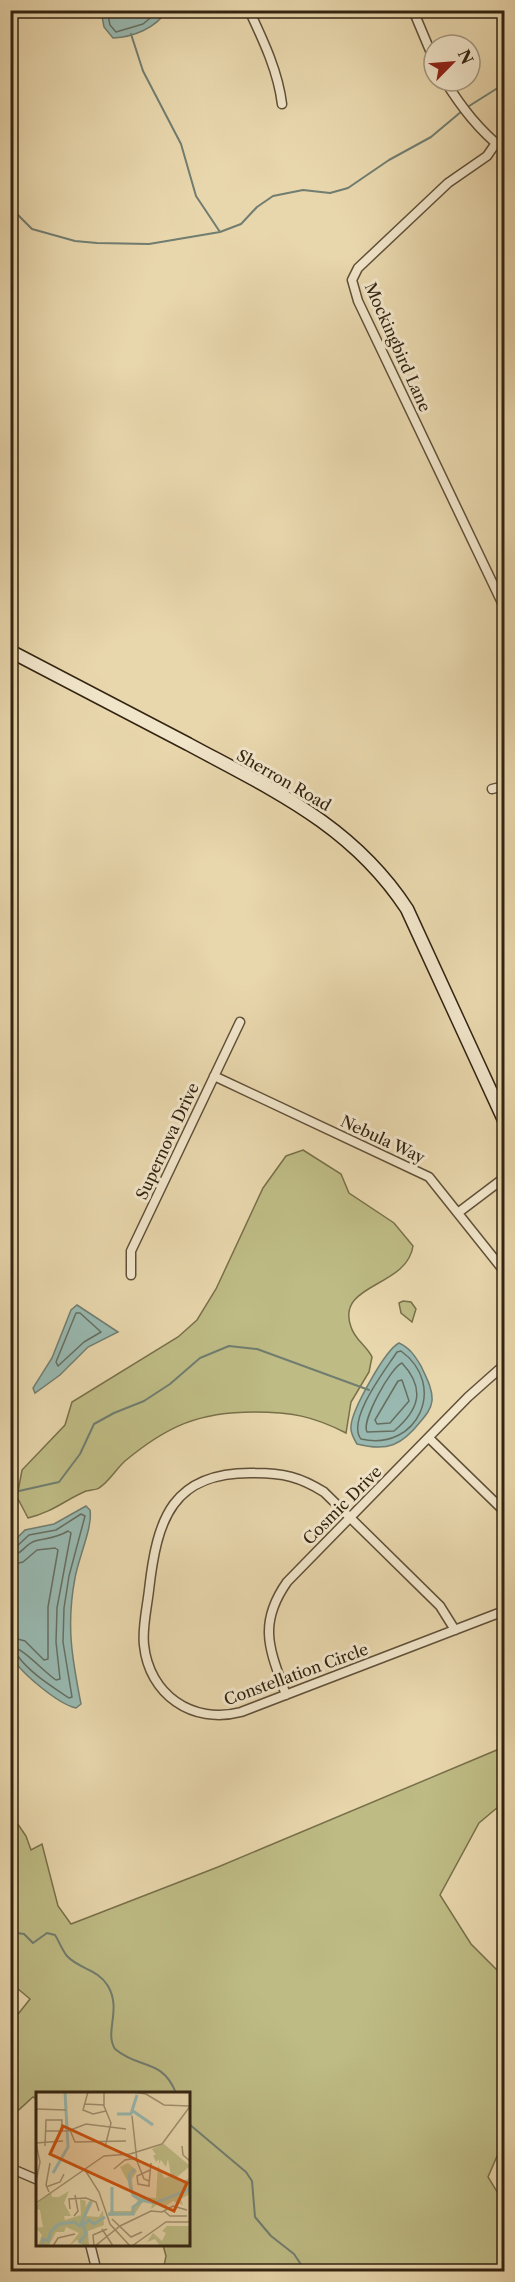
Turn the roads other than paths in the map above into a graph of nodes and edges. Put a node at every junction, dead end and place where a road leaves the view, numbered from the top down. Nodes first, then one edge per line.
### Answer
1 (249, 10) edge
2 (413, 10) edge
3 (423, 33) edge
4 (452, 93) edge
5 (282, 104) dead end
6 (496, 143) junction
7 (504, 150) edge
8 (504, 607) edge
9 (10, 651) edge
10 (504, 786) edge
11 (492, 789) dead end
12 (240, 1022) dead end
13 (214, 1076) junction
14 (504, 1120) edge
15 (504, 1178) edge
16 (459, 1212) junction
17 (504, 1271) edge
18 (131, 1275) dead end
19 (504, 1365) edge
20 (429, 1438) junction
21 (504, 1511) edge
22 (350, 1518) junction
23 (504, 1611) edge
24 (455, 1630) junction
25 (286, 1695) junction
26 (10, 2168) edge
27 (36, 2179) edge
28 (91, 2246) edge
29 (97, 2271) edge

1 - 5 street
2 - 3 street
4 - 6 street
6 - 7 street
6 - 8 street, Mockingbird Lane
9 - 14 main road, Sherron Road
10 - 11 street
12 - 13 street, Supernova Drive
13 - 16 street, Nebula Way
13 - 18 street, Supernova Drive
15 - 16 street
16 - 17 street, Nebula Way
19 - 20 street, Cosmic Drive
20 - 21 street
20 - 22 street, Cosmic Drive
22 - 24 street, Constellation Circle
22 - 25 street, Cosmic Drive
22 - 25 street, Constellation Circle
23 - 24 street, Constellation Circle
24 - 25 street, Constellation Circle
26 - 27 street
28 - 29 street

